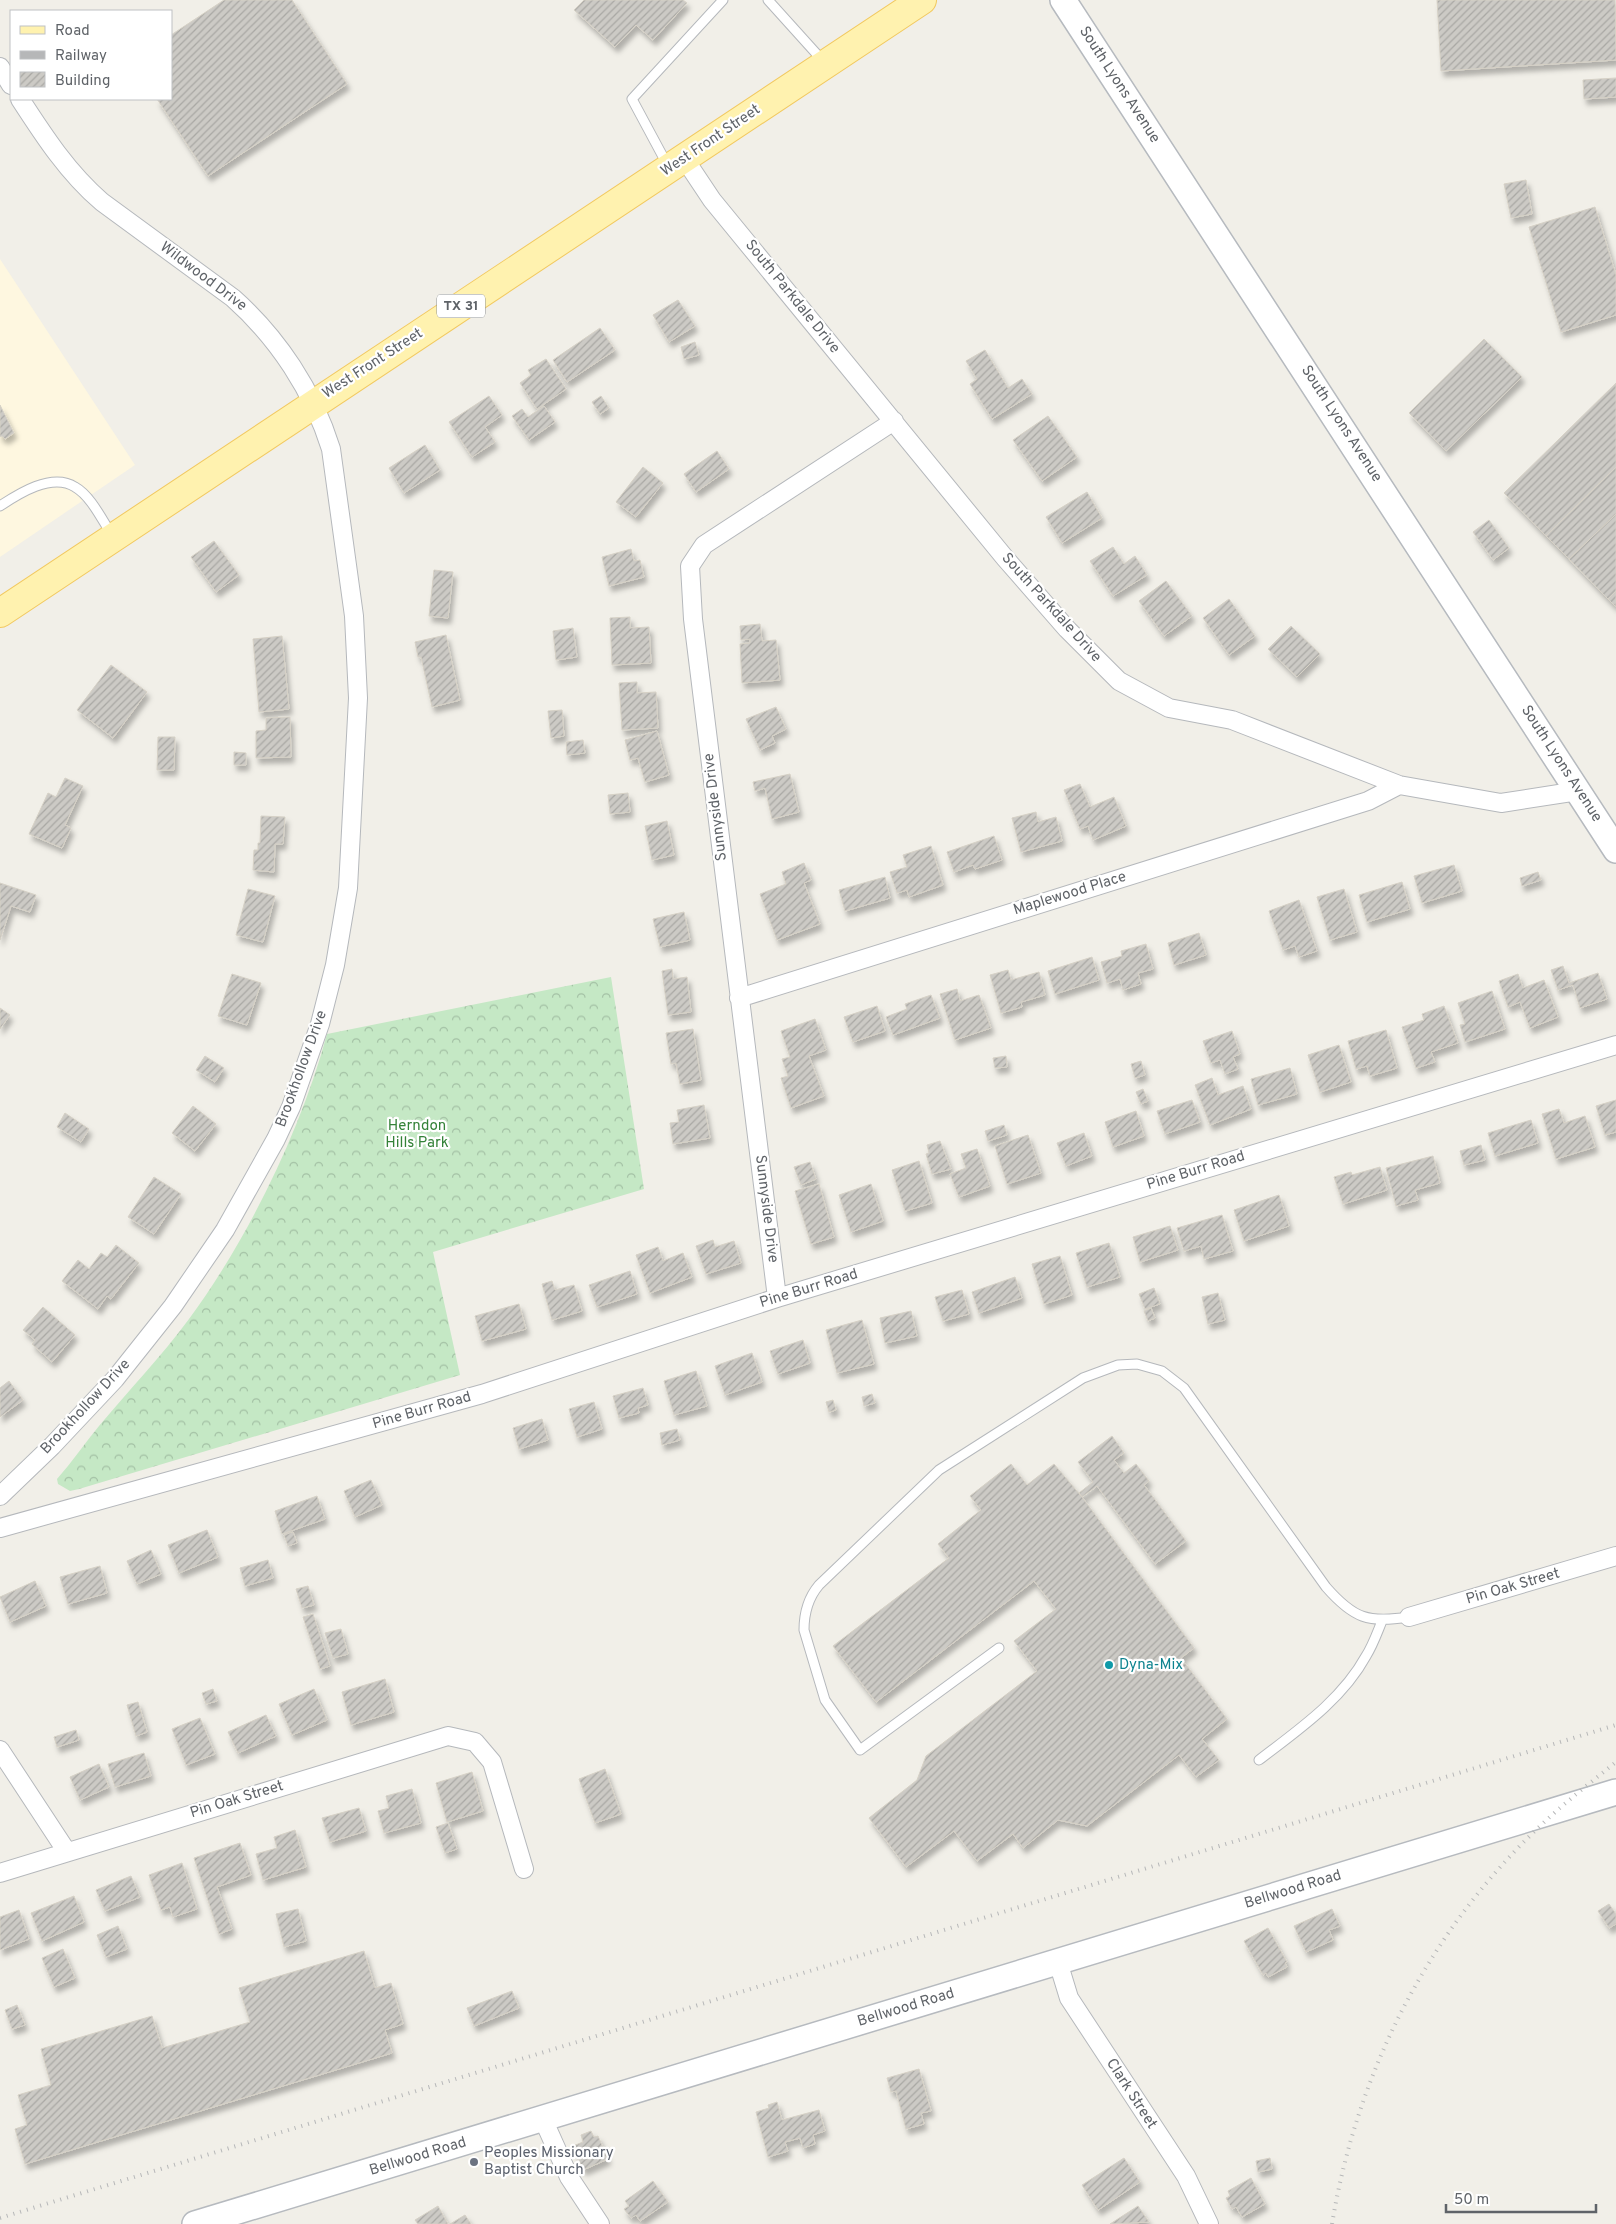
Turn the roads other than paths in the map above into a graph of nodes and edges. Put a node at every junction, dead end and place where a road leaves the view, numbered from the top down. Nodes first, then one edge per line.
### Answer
1 (722, 0) edge
2 (768, 0) edge
3 (922, 0) edge
4 (1063, 0) edge
5 (826, 64) junction
6 (0, 67) edge
7 (10, 83) edge
8 (21, 100) edge
9 (677, 163) junction
10 (313, 403) junction
11 (894, 421) junction
12 (0, 506) edge
13 (114, 537) junction
14 (0, 613) edge
15 (354, 636) joint
16 (1399, 785) junction
17 (1578, 791) junction
18 (1616, 850) edge
19 (739, 998) junction
20 (1616, 1045) edge
21 (777, 1298) junction
22 (0, 1496) edge
23 (0, 1528) edge
24 (1616, 1556) edge
25 (1409, 1617) joint
26 (1382, 1621) junction
27 (999, 1648) dead end
28 (0, 1750) edge
29 (1259, 1760) dead end
30 (1616, 1792) edge
31 (67, 1852) junction
32 (524, 1869) dead end
33 (0, 1873) edge
34 (1058, 1962) junction
35 (543, 2119) junction
36 (195, 2224) edge
37 (600, 2224) edge
38 (1209, 2224) edge

1 - 9 lane
2 - 5 lane
3 - 5 main road, West Front Street / TX 31
4 - 17 street, South Lyons Avenue
5 - 9 main road, West Front Street / TX 31
6 - 7 street
8 - 10 street, Wildwood Drive
9 - 10 main road, West Front Street / TX 31
9 - 11 street, South Parkdale Drive
10 - 13 main road, West Front Street / TX 31
10 - 15 street, Wildwood Drive
11 - 16 street, South Parkdale Drive
11 - 19 street, Sunnyside Drive
12 - 13 lane
13 - 14 main road, West Front Street / TX 31
15 - 22 street, Brookhollow Drive
16 - 17 street, South Parkdale Drive
16 - 19 street, Maplewood Place
17 - 18 street, South Lyons Avenue
19 - 21 street, Sunnyside Drive
20 - 21 street, Pine Burr Road
21 - 23 street, Pine Burr Road
24 - 25 street, Pin Oak Street
25 - 26 lane
26 - 27 lane
26 - 29 lane
28 - 31 street
30 - 34 street, Bellwood Road
31 - 32 street, Pin Oak Street
31 - 33 street, Pin Oak Street
34 - 35 street, Bellwood Road
34 - 38 street, Clark Street
35 - 36 street, Bellwood Road
35 - 37 street

